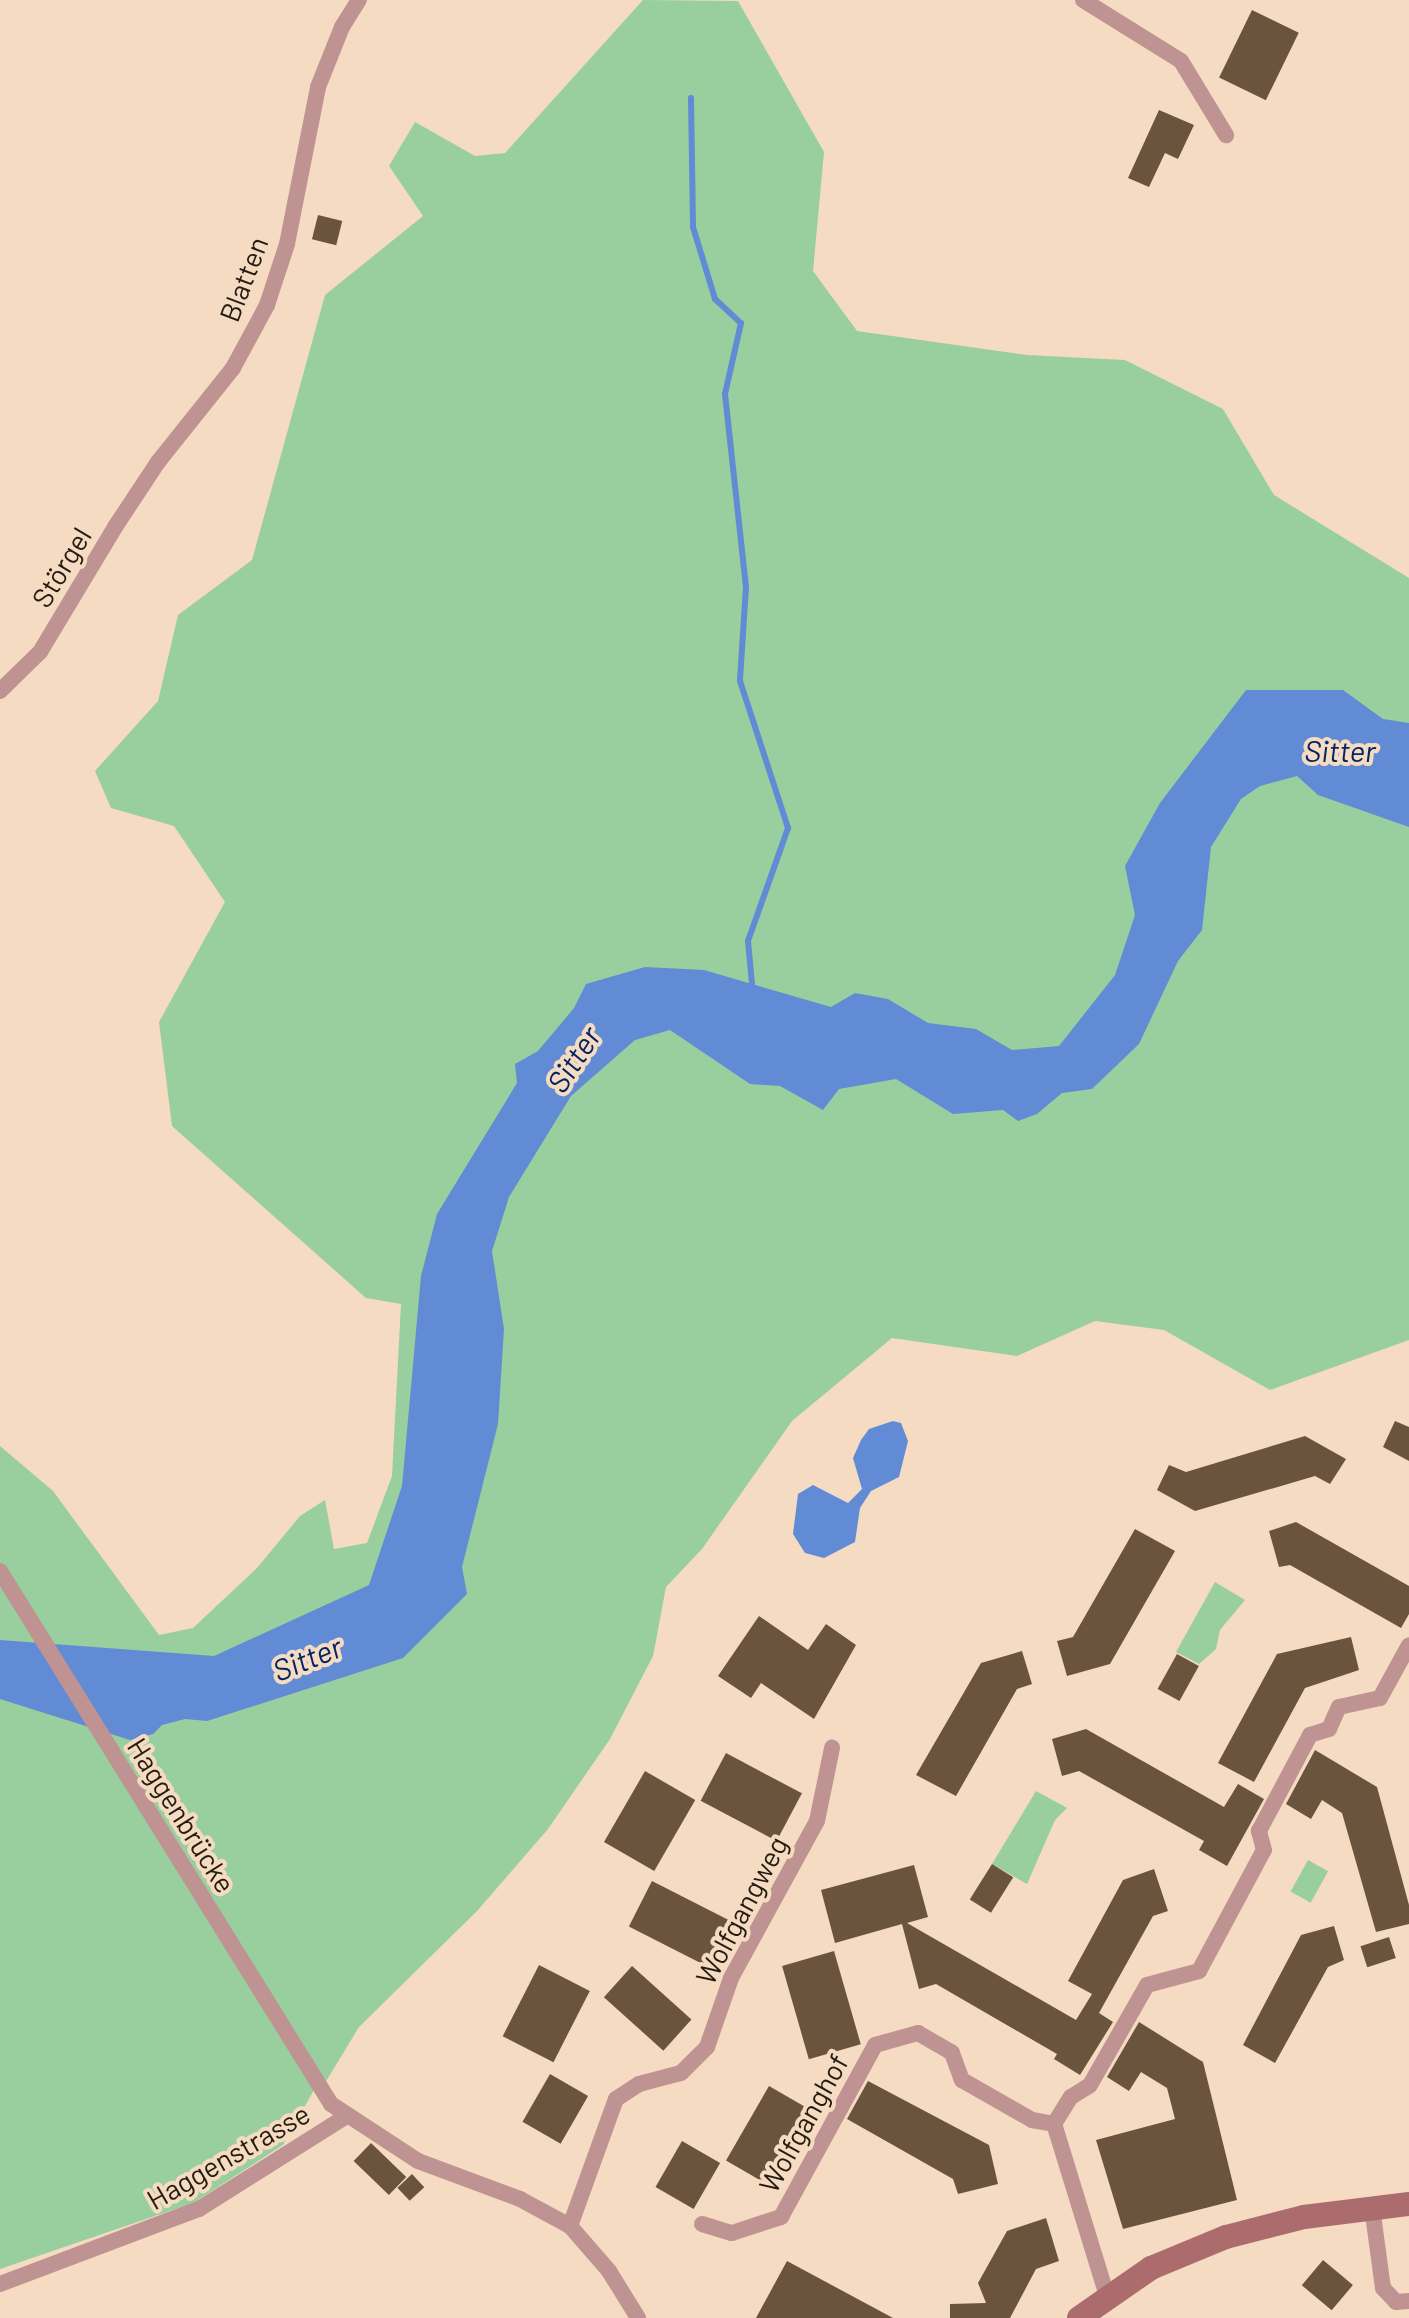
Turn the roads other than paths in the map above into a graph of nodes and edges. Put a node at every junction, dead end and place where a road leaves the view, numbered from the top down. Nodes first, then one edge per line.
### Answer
1 (359, 0) edge
2 (1083, 0) edge
3 (1226, 135) dead end
4 (158, 462) joint
5 (0, 691) edge
6 (0, 1571) edge
7 (1409, 1645) edge
8 (832, 1748) dead end
9 (320, 2086) joint
10 (345, 2117) junction
11 (1054, 2124) junction
12 (1409, 2204) edge
13 (1372, 2207) junction
14 (702, 2224) dead end
15 (570, 2226) junction
16 (0, 2284) edge
17 (1107, 2296) junction
18 (1409, 2301) edge
19 (638, 2318) edge
20 (1079, 2318) edge

1 - 4 street, Blatten
2 - 3 street
4 - 5 street, Störgel
6 - 9 street, Haggenbrücke
7 - 11 street
8 - 15 street, Wolfgangweg
9 - 10 street, Haggenstrasse
10 - 15 street, Haggenstrasse
10 - 16 street, Haggenstrasse
11 - 14 street, Wolfganghof
11 - 17 street
12 - 13 street
13 - 17 street
13 - 18 street
15 - 19 street, Haggenstrasse
17 - 20 street

